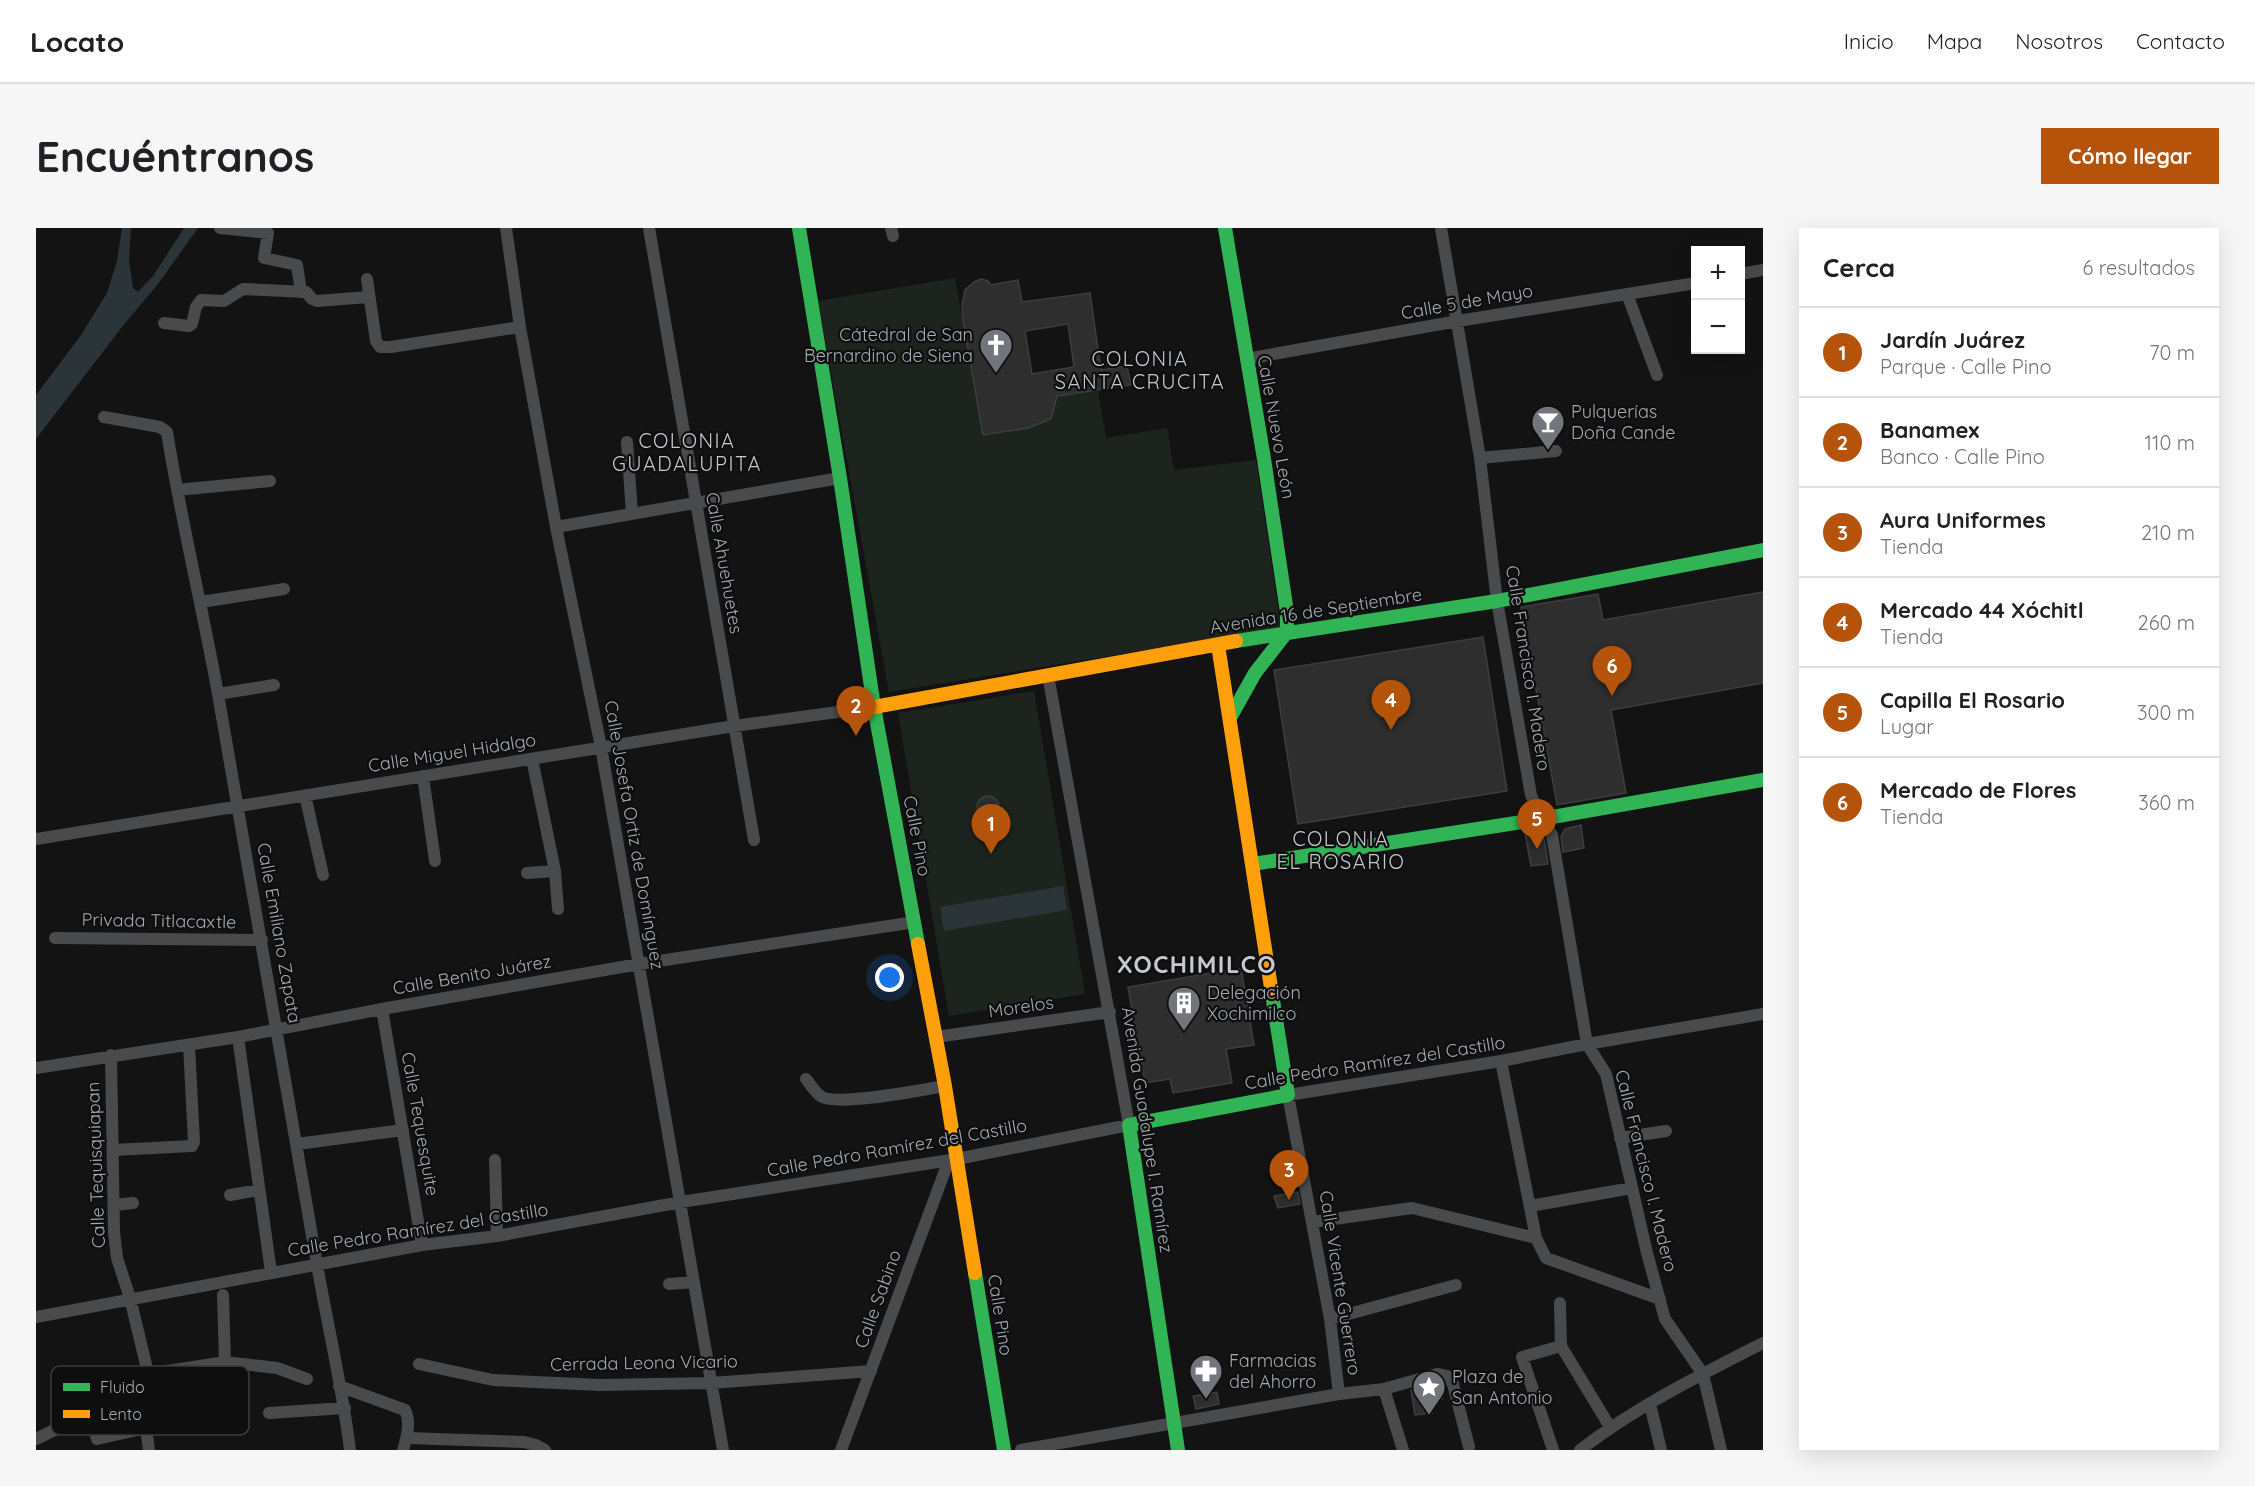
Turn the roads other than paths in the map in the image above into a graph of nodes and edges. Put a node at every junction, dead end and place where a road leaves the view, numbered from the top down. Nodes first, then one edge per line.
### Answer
1 (220, 228) edge
2 (506, 228) edge
3 (649, 228) edge
4 (799, 228) edge
5 (1225, 228) edge
6 (1441, 228) edge
7 (1763, 270) edge
8 (1745, 273) edge
9 (367, 279) dead end
10 (1691, 284) edge
11 (301, 292) junction
12 (1627, 294) junction
13 (368, 297) junction
14 (1458, 321) junction
15 (164, 323) dead end
16 (520, 327) junction
17 (1245, 359) junction
18 (1657, 375) dead end
19 (104, 417) dead end
20 (627, 442) dead end
21 (1556, 452) dead end
22 (1480, 458) junction
23 (840, 478) junction
24 (270, 481) dead end
25 (177, 490) junction
26 (695, 502) junction
27 (632, 514) junction
28 (556, 526) junction
29 (1763, 550) edge
30 (284, 589) dead end
31 (1497, 601) junction
32 (201, 602) junction
33 (1287, 632) junction
34 (1218, 645) junction
35 (1048, 675) junction
36 (274, 685) dead end
37 (218, 693) junction
38 (874, 707) junction
39 (1231, 716) junction
40 (734, 726) junction
41 (601, 747) junction
42 (532, 759) junction
43 (423, 776) junction
44 (1763, 780) edge
45 (305, 795) junction
46 (238, 806) junction
47 (1542, 819) junction
48 (36, 839) edge
49 (754, 840) dead end
50 (435, 861) dead end
51 (1253, 864) junction
52 (555, 871) junction
53 (527, 873) dead end
54 (323, 875) dead end
55 (558, 909) dead end
56 (915, 922) junction
57 (55, 938) dead end
58 (262, 940) junction
59 (639, 964) junction
60 (382, 1009) junction
61 (1110, 1012) junction
62 (1763, 1014) edge
63 (278, 1030) junction
64 (238, 1037) junction
65 (936, 1037) junction
66 (1587, 1044) junction
67 (189, 1045) junction
68 (111, 1055) junction
69 (1501, 1061) junction
70 (36, 1068) edge
71 (806, 1079) dead end
72 (945, 1086) junction
73 (1288, 1095) junction
74 (1129, 1125) junction
75 (403, 1130) junction
76 (1666, 1131) dead end
77 (1620, 1138) junction
78 (297, 1144) junction
79 (113, 1150) junction
80 (495, 1160) dead end
81 (953, 1160) junction
82 (1632, 1188) junction
83 (259, 1190) junction
84 (230, 1195) dead end
85 (681, 1202) junction
86 (133, 1203) dead end
87 (114, 1205) junction
88 (1530, 1206) junction
89 (1313, 1222) junction
90 (497, 1236) junction
91 (1536, 1238) junction
92 (422, 1245) junction
93 (317, 1265) junction
94 (270, 1272) junction
95 (694, 1282) junction
96 (669, 1284) dead end
97 (1456, 1285) dead end
98 (224, 1295) dead end
99 (130, 1298) junction
100 (1660, 1299) junction
101 (1560, 1303) dead end
102 (36, 1317) edge
103 (1330, 1319) junction
104 (1763, 1343) edge
105 (1561, 1347) junction
106 (225, 1362) junction
107 (419, 1364) dead end
108 (146, 1366) edge
109 (195, 1366) edge
110 (871, 1371) junction
111 (1703, 1374) junction
112 (307, 1379) dead end
113 (712, 1383) junction
114 (339, 1386) junction
115 (1384, 1389) junction
116 (1339, 1394) junction
117 (1650, 1404) junction
118 (345, 1407) junction
119 (269, 1413) dead end
120 (1174, 1424) junction
121 (1610, 1427) junction
122 (51, 1432) edge
123 (96, 1435) edge
124 (113, 1435) edge
125 (147, 1435) edge
126 (104, 1437) junction
127 (36, 1439) edge
128 (405, 1444) edge
129 (1470, 1448) edge
130 (39, 1450) edge
131 (107, 1450) edge
132 (149, 1450) edge
133 (350, 1450) edge
134 (544, 1450) edge
135 (723, 1450) edge
136 (841, 1450) edge
137 (1004, 1450) edge
138 (1021, 1450) edge
139 (1178, 1450) edge
140 (1403, 1450) edge
141 (1457, 1450) edge
142 (1553, 1450) edge
143 (1580, 1450) edge
144 (1661, 1450) edge
145 (1721, 1450) edge

1 - 11 street
2 - 16 street, Calle Josefa Ortiz de Domínguez
3 - 26 street, Calle Ahuehuetes
4 - 23 street, Calle Pino
5 - 17 street, Calle Nuevo León
6 - 14 street, Calle Francisco I. Madero
7 - 8 street
9 - 13 street
10 - 12 street, Calle 5 de Mayo
11 - 13 street
11 - 15 street
12 - 14 street, Calle 5 de Mayo
12 - 18 street
13 - 16 street
14 - 17 street, Calle 5 de Mayo
14 - 22 street, Calle Francisco I. Madero
16 - 28 street, Calle Josefa Ortiz de Domínguez
17 - 33 street, Calle Nuevo León
19 - 25 street, Calle Emiliano Zapata
20 - 27 street
21 - 22 street
22 - 31 street, Calle Francisco I. Madero
23 - 26 street
23 - 38 street, Calle Pino
24 - 25 street
25 - 32 street, Calle Emiliano Zapata
26 - 27 street
26 - 40 street, Calle Ahuehuetes
27 - 28 street
28 - 41 street, Calle Josefa Ortiz de Domínguez
29 - 31 street, Avenida 16 de Septiembre
30 - 32 street
31 - 33 street, Avenida 16 de Septiembre
31 - 47 street, Calle Francisco I. Madero
32 - 37 street, Calle Emiliano Zapata
33 - 34 street, Avenida 16 de Septiembre
33 - 39 street
34 - 35 street, Avenida 16 de Septiembre
34 - 39 street, Calle Vicente Guerrero
35 - 38 street, Avenida 16 de Septiembre
35 - 61 street, Avenida Guadalupe I. Ramírez
36 - 37 street
37 - 46 street, Calle Emiliano Zapata
38 - 40 street, Calle Miguel Hidalgo
38 - 56 street, Calle Pino
39 - 51 street, Calle Vicente Guerrero
40 - 41 street, Calle Miguel Hidalgo
40 - 49 street, Calle Ahuehuetes
41 - 42 street, Calle Miguel Hidalgo
41 - 59 street, Calle Josefa Ortiz de Domínguez
42 - 43 street, Calle Miguel Hidalgo
42 - 52 street
43 - 45 street, Calle Miguel Hidalgo
43 - 50 street
44 - 47 street
45 - 46 street, Calle Miguel Hidalgo
45 - 54 street
46 - 48 street, Calle Miguel Hidalgo
46 - 58 street, Calle Emiliano Zapata
47 - 51 street
47 - 66 street, Calle Francisco I. Madero
51 - 73 street, Calle Vicente Guerrero
52 - 53 street
52 - 55 street
56 - 59 street, Calle Benito Juárez
56 - 65 street, Calle Pino
57 - 58 street, Privada Titlacaxtle
58 - 63 street, Calle Emiliano Zapata
59 - 60 street, Calle Benito Juárez
59 - 85 street, Calle Josefa Ortiz de Domínguez
60 - 63 street, Calle Benito Juárez
60 - 75 street, Calle Tequesquite
61 - 65 street, Morelos
61 - 74 street, Avenida Guadalupe I. Ramírez
62 - 66 street, Calle Pedro Ramírez del Castillo
63 - 64 street, Calle Benito Juárez
63 - 78 street, Calle Emiliano Zapata
64 - 67 street, Calle Benito Juárez
64 - 83 street
65 - 72 street, Calle Pino
66 - 69 street, Calle Pedro Ramírez del Castillo
66 - 77 street, Calle Francisco I. Madero
67 - 68 street, Calle Benito Juárez
67 - 79 street
68 - 70 street, Calle Benito Juárez
68 - 79 street, Calle Tequisquiapan
69 - 73 street, Calle Pedro Ramírez del Castillo
69 - 88 street
71 - 72 street
72 - 81 street, Calle Pino
73 - 74 street, Calle Pedro Ramírez del Castillo
73 - 89 street, Calle Vicente Guerrero
74 - 81 street, Calle Pedro Ramírez del Castillo
74 - 120 street, Avenida Guadalupe I. Ramírez
75 - 78 street
75 - 92 street, Calle Tequesquite
76 - 77 street
77 - 82 street, Calle Francisco I. Madero
78 - 93 street, Calle Emiliano Zapata
79 - 87 street, Calle Tequisquiapan
80 - 90 street
81 - 85 street, Calle Pedro Ramírez del Castillo
81 - 110 street, Calle Sabino
81 - 137 street, Calle Pino
82 - 88 street
82 - 100 street, Calle Francisco I. Madero
83 - 84 street
83 - 94 street
85 - 90 street, Calle Pedro Ramírez del Castillo
85 - 95 street, Calle Josefa Ortiz de Domínguez
86 - 87 street
87 - 99 street, Calle Tequisquiapan
88 - 91 street
89 - 91 street
89 - 103 street, Calle Vicente Guerrero
90 - 92 street, Calle Pedro Ramírez del Castillo
91 - 100 street
92 - 93 street, Calle Pedro Ramírez del Castillo
93 - 94 street, Calle Pedro Ramírez del Castillo
93 - 114 street, Calle Emiliano Zapata
94 - 99 street, Calle Pedro Ramírez del Castillo
95 - 96 street
95 - 113 street, Calle Josefa Ortiz de Domínguez
97 - 103 street
98 - 106 street
99 - 102 street, Calle Pedro Ramírez del Castillo
99 - 108 street, Calle Tequisquiapan
100 - 111 street, Calle Francisco I. Madero
101 - 105 street
103 - 116 street, Calle Vicente Guerrero
104 - 111 street
105 - 121 street
105 - 142 street
106 - 109 street
106 - 112 street
107 - 113 street, Cerrada Leona Vicario
110 - 113 street, Cerrada Leona Vicario
110 - 136 street, Calle Sabino
111 - 117 street
111 - 145 street
113 - 135 street, Calle Josefa Ortiz de Domínguez
114 - 118 street, Calle Emiliano Zapata
114 - 128 street
115 - 116 street
115 - 129 street
115 - 140 street
116 - 120 street
117 - 121 street
117 - 144 street
118 - 119 street
118 - 133 street, Calle Emiliano Zapata
120 - 138 street
120 - 139 street, Avenida Guadalupe I. Ramírez
121 - 143 street
122 - 127 street
123 - 126 street
124 - 126 street
125 - 132 street
126 - 131 street
127 - 130 street
128 - 134 street
129 - 141 street

